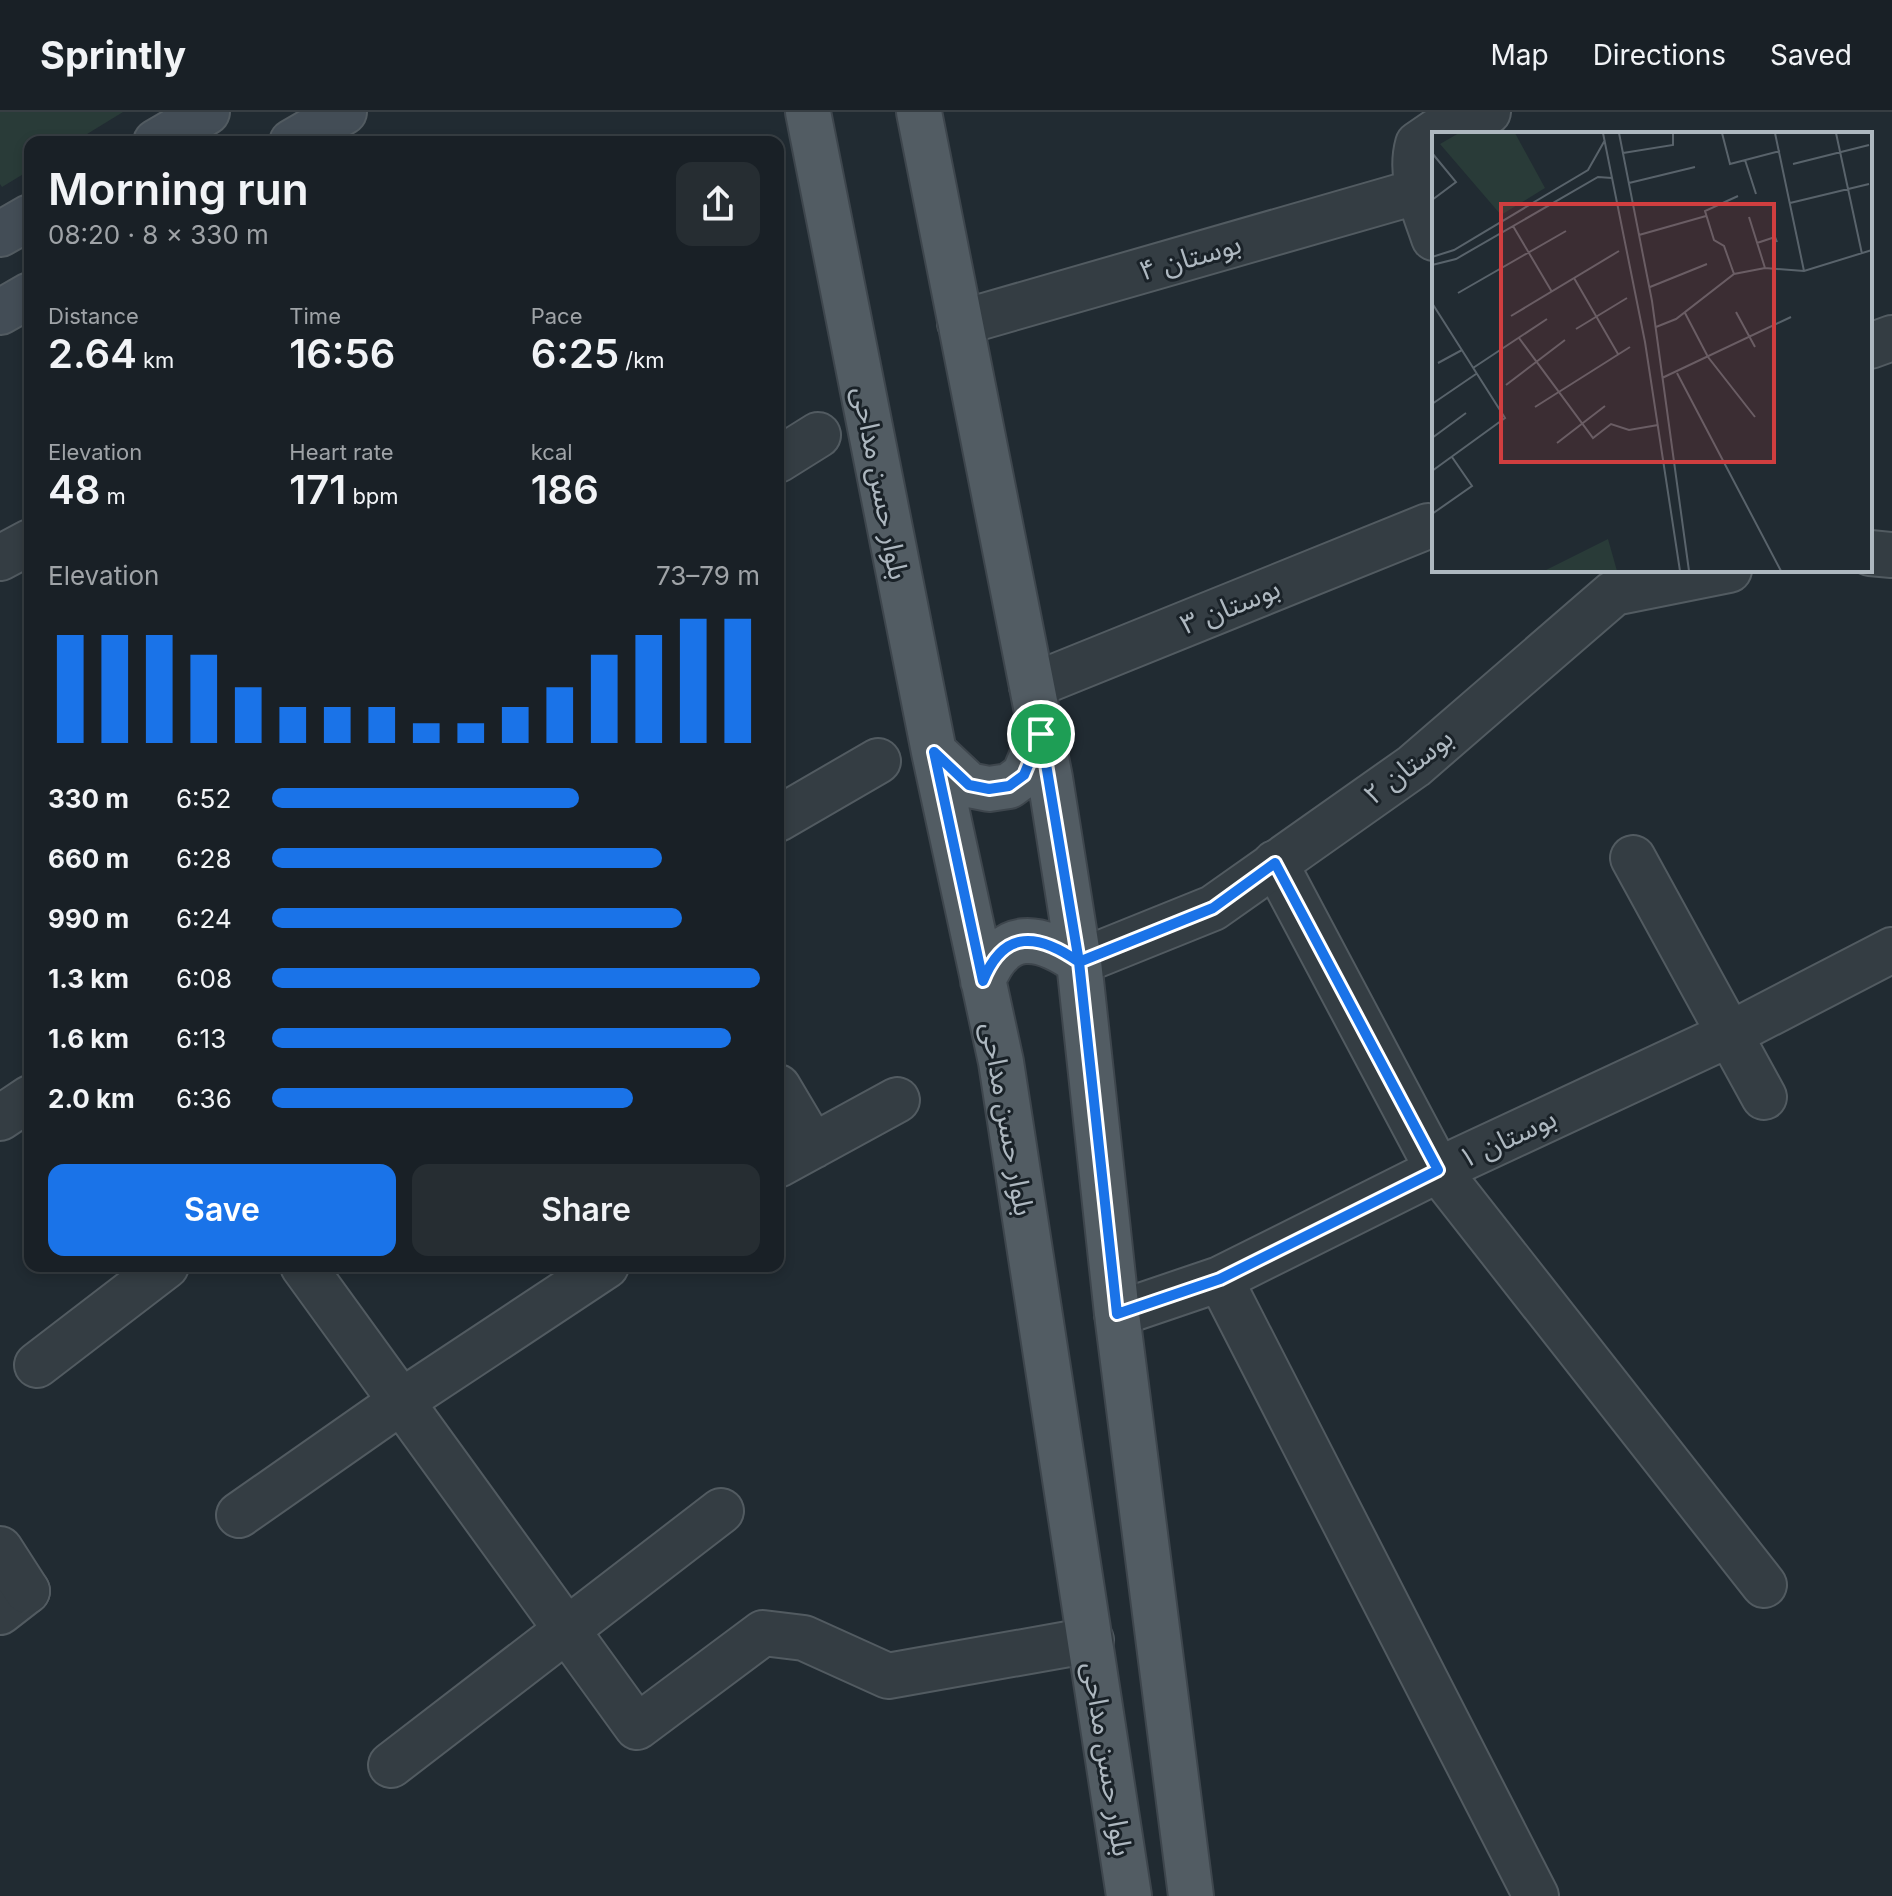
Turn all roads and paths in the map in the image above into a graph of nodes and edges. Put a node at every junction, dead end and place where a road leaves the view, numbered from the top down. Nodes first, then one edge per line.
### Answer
1 (207, 112) edge
2 (344, 112) edge
3 (808, 112) edge
4 (919, 112) edge
5 (1488, 112) edge
6 (1436, 132) edge
7 (1432, 134) edge
8 (166, 136) edge
9 (302, 136) edge
10 (1419, 191) junction
11 (24, 220) edge
12 (1432, 232) edge
13 (0, 234) edge
14 (24, 298) edge
15 (0, 312) edge
16 (960, 323) junction
17 (1892, 338) edge
18 (1872, 345) edge
19 (818, 435) dead end
20 (784, 456) edge
21 (1428, 526) dead end
22 (24, 545) edge
23 (1872, 553) edge
24 (1892, 555) edge
25 (0, 558) edge
26 (1707, 572) edge
27 (1610, 581) edge
28 (1032, 686) junction
29 (1041, 734) junction
30 (934, 752) junction
31 (878, 761) dead end
32 (784, 816) edge
33 (1633, 858) dead end
34 (1275, 863) junction
35 (1892, 950) edge
36 (1079, 962) junction
37 (983, 981) junction
38 (1730, 1034) junction
39 (1764, 1097) dead end
40 (897, 1100) dead end
41 (24, 1102) edge
42 (784, 1110) edge
43 (0, 1118) edge
44 (796, 1156) edge
45 (1438, 1170) junction
46 (158, 1272) edge
47 (307, 1272) edge
48 (597, 1272) edge
49 (1220, 1279) junction
50 (1117, 1314) junction
51 (37, 1365) dead end
52 (402, 1401) junction
53 (721, 1511) dead end
54 (239, 1515) dead end
55 (0, 1549) edge
56 (1764, 1585) dead end
57 (14, 1602) edge
58 (567, 1630) junction
59 (1091, 1640) junction
60 (391, 1765) dead end
61 (1129, 1896) edge
62 (1191, 1896) edge
63 (1536, 1896) edge

1 - 8 main road
2 - 9 main road
3 - 30 main road, بلوار حسن مداحی
4 - 16 main road
5 - 6 street
7 - 10 street
10 - 12 street
10 - 16 street, بوستان ۴
11 - 13 main road
14 - 15 main road
16 - 28 main road
17 - 18 street
19 - 20 street
21 - 28 street, بوستان ۳
22 - 25 street
23 - 24 street
26 - 27 street, بوستان ۲
27 - 34 street, بوستان ۲
28 - 29 main road
29 - 30 main road
29 - 36 main road
30 - 37 main road, بلوار حسن مداحی
31 - 32 street
33 - 38 street
34 - 36 street, بوستان ۲
34 - 45 street
35 - 38 street, بوستان ۱
36 - 37 main road
36 - 50 main road
37 - 59 main road, بلوار حسن مداحی
38 - 39 street
38 - 45 street, بوستان ۱
40 - 44 street
41 - 43 street
42 - 44 street
45 - 49 street, بوستان ۱
45 - 56 street
46 - 51 street
47 - 52 street
48 - 52 street
49 - 50 street, بوستان ۱
49 - 63 street
50 - 62 main road
52 - 54 street
52 - 58 street
53 - 58 street
55 - 57 street
58 - 59 street
58 - 60 street
59 - 61 main road, بلوار حسن مداحی

